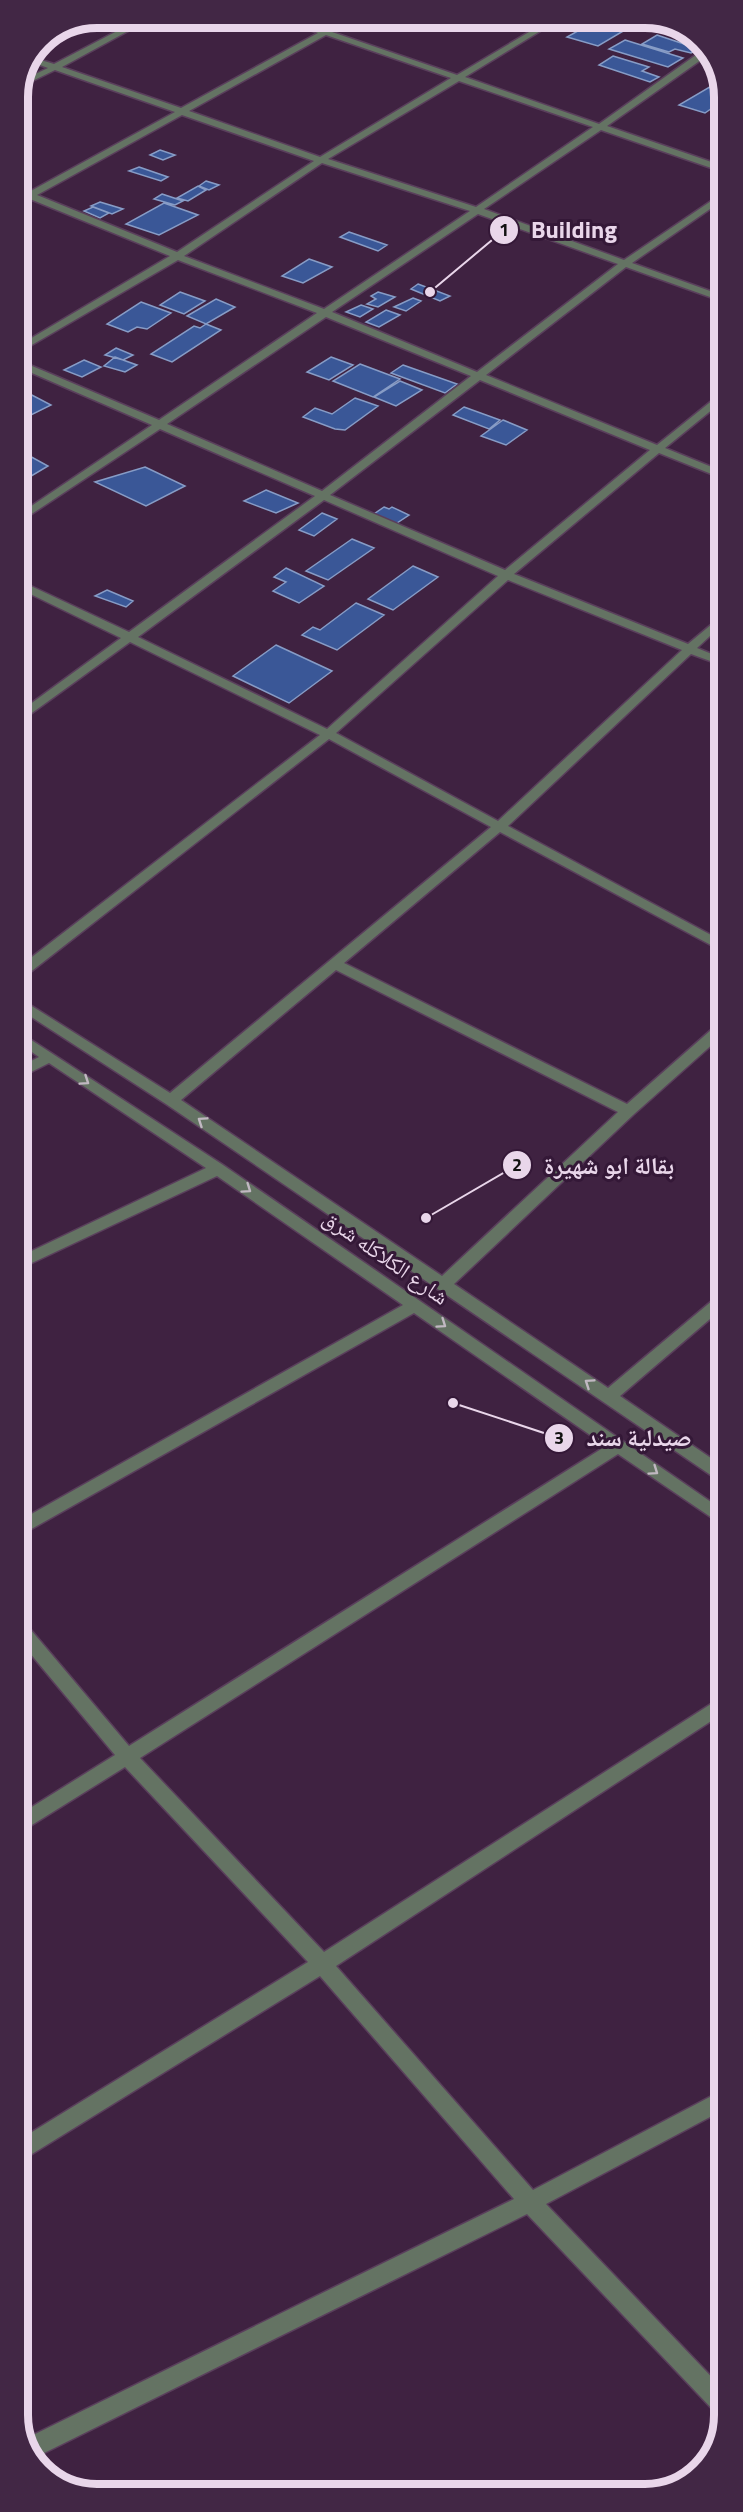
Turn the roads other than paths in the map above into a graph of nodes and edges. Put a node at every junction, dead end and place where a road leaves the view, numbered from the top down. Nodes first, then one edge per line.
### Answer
1 (129, 28) edge
2 (311, 28) edge
3 (332, 28) edge
4 (539, 29) edge
5 (324, 33) junction
6 (700, 55) edge
7 (39, 62) edge
8 (56, 67) junction
9 (459, 78) junction
10 (31, 80) edge
11 (185, 111) junction
12 (600, 127) junction
13 (321, 160) junction
14 (714, 166) edge
15 (29, 195) joint
16 (714, 202) edge
17 (477, 210) junction
18 (178, 255) junction
19 (625, 263) junction
20 (714, 295) edge
21 (323, 312) junction
22 (28, 344) edge
23 (28, 367) edge
24 (478, 376) junction
25 (714, 403) edge
26 (158, 424) junction
27 (658, 451) junction
28 (714, 472) edge
29 (322, 496) junction
30 (28, 513) edge
31 (506, 575) junction
32 (28, 588) edge
33 (714, 626) edge
34 (131, 637) junction
35 (690, 648) junction
36 (714, 659) edge
37 (28, 712) edge
38 (328, 734) junction
39 (500, 827) junction
40 (714, 943) edge
41 (334, 963) junction
42 (28, 967) edge
43 (28, 1010) edge
44 (714, 1035) edge
45 (28, 1043) edge
46 (49, 1057) junction
47 (28, 1068) edge
48 (171, 1100) junction
49 (628, 1111) junction
50 (218, 1169) junction
51 (28, 1259) edge
52 (443, 1285) junction
53 (415, 1305) junction
54 (714, 1308) edge
55 (610, 1396) junction
56 (619, 1446) junction
57 (714, 1468) edge
58 (714, 1512) edge
59 (28, 1524) edge
60 (28, 1639) edge
61 (714, 1709) edge
62 (128, 1758) junction
63 (28, 1819) edge
64 (322, 1964) junction
65 (714, 2104) edge
66 (28, 2146) edge
67 (530, 2202) junction
68 (714, 2394) edge
69 (36, 2445) edge

1 - 8 street
2 - 5 street
3 - 5 street
4 - 9 street
5 - 9 street
5 - 11 street
6 - 12 street
7 - 8 street
8 - 10 street
8 - 11 street
9 - 12 street
9 - 13 street
11 - 13 street
11 - 15 street
12 - 14 street
12 - 17 street
13 - 17 street
13 - 18 street
15 - 18 street
16 - 19 street
17 - 19 street
17 - 21 street
18 - 21 street
18 - 22 street
19 - 20 street
19 - 24 street
21 - 24 street
21 - 26 street
23 - 26 street
24 - 27 street
24 - 29 street
25 - 27 street
26 - 29 street
26 - 30 street
27 - 28 street
27 - 31 street
29 - 31 street
29 - 34 street
31 - 35 street
31 - 38 street
32 - 34 street
33 - 35 street
34 - 37 street
34 - 38 street
35 - 36 street
35 - 39 street
38 - 39 street
38 - 42 street
39 - 40 street
39 - 41 street
41 - 48 street
41 - 49 street
43 - 48 street, شارع الكلاكله شرق
44 - 49 street
45 - 46 street, شارع الكلاكله شرق
46 - 47 street
46 -> 50 street, شارع الكلاكله شرق
52 -> 48 street, شارع الكلاكله شرق
49 - 52 street
50 - 51 street
50 -> 53 street, شارع الكلاكله شرق
55 -> 52 street, شارع الكلاكله شرق
53 -> 56 street, شارع الكلاكله شرق
53 - 59 street
54 - 55 street
55 - 57 street, شارع الكلاكله شرق
56 -> 58 street, شارع الكلاكله شرق
56 - 62 street
60 - 62 street
61 - 64 street
62 - 63 street
62 - 64 street
64 - 66 street
64 - 67 street
65 - 67 street
67 - 68 street
67 - 69 street

